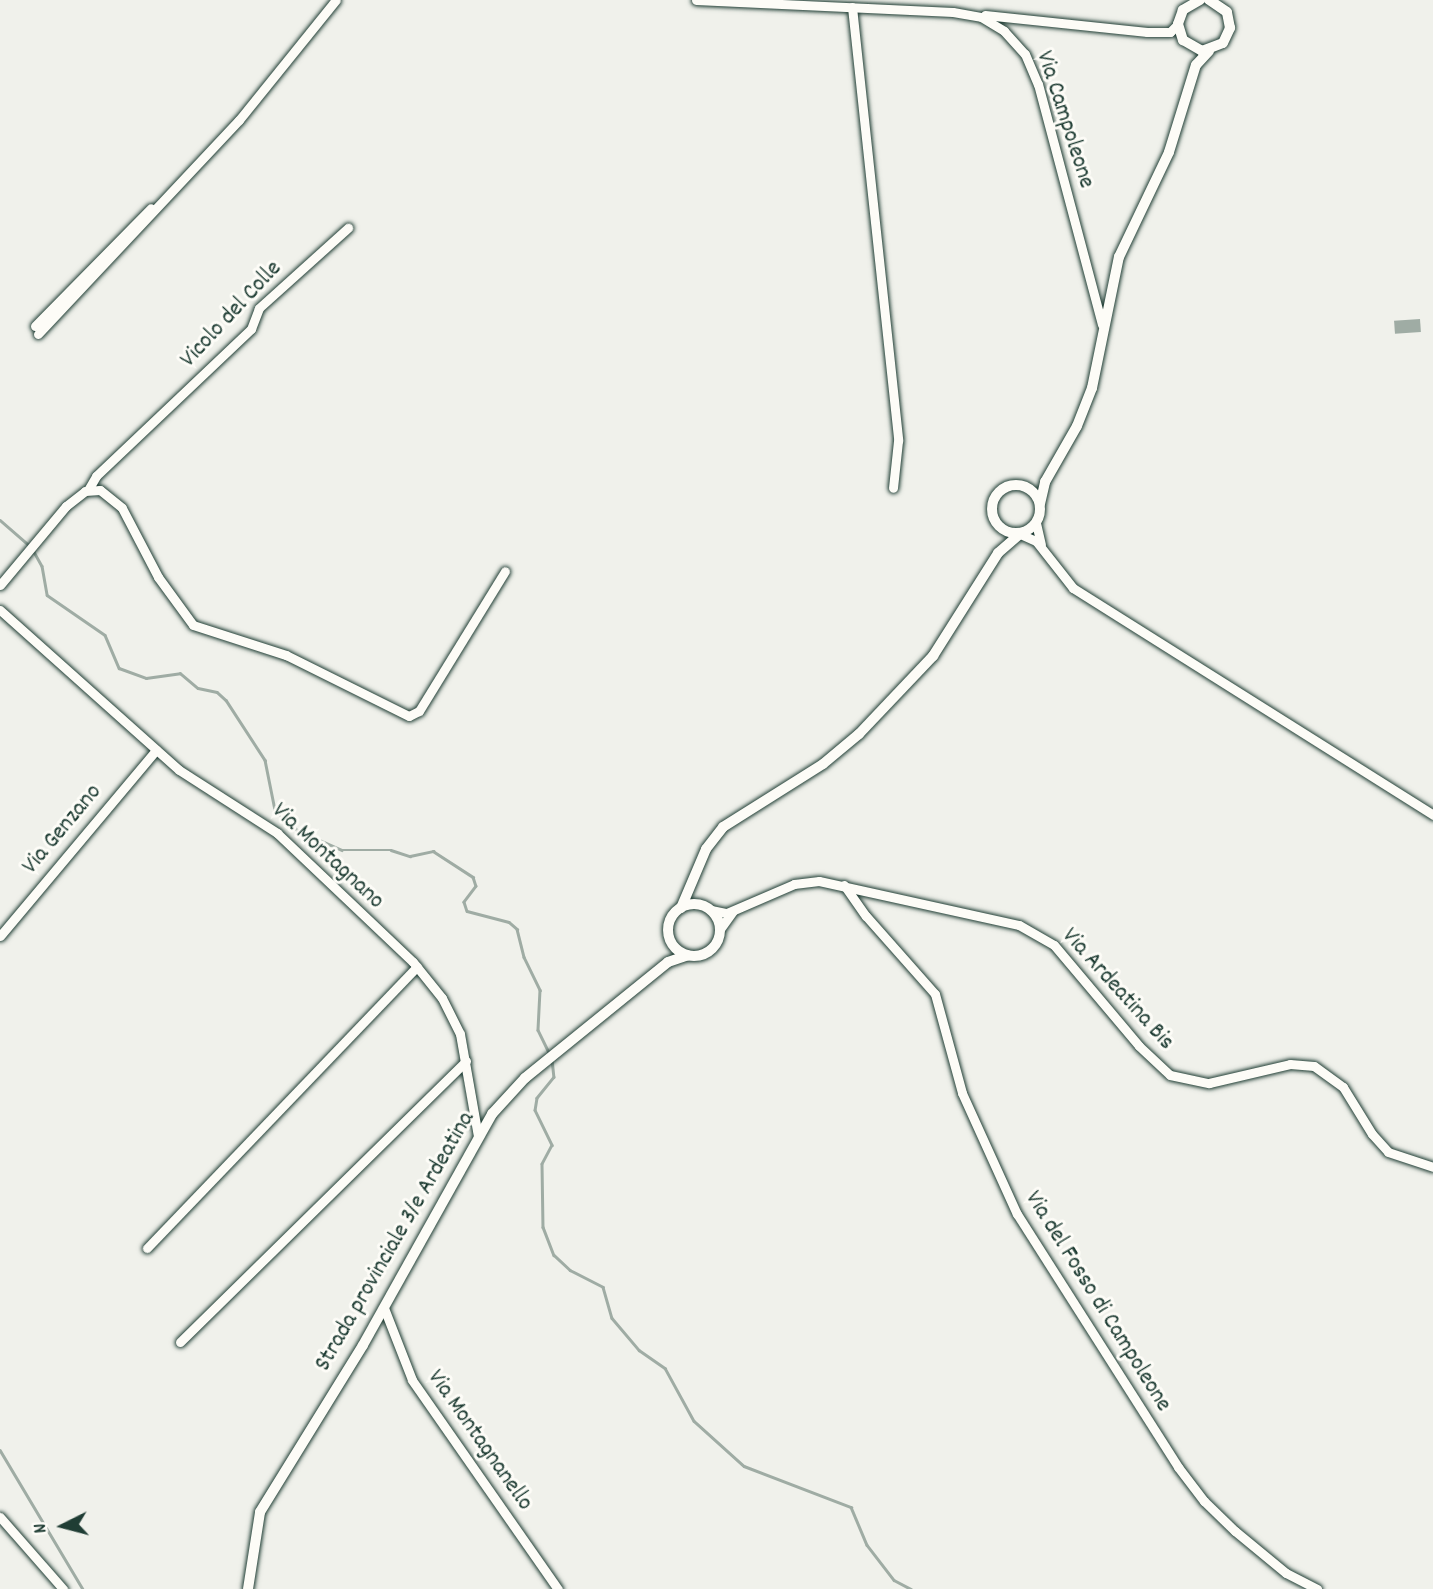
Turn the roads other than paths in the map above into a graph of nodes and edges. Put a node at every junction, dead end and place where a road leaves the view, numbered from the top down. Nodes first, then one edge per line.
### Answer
1 (336, 0) edge
2 (696, 0) edge
3 (1200, 0) edge
4 (1209, 0) edge
5 (1226, 0) edge
6 (852, 7) junction
7 (1227, 12) junction
8 (966, 13) junction
9 (1178, 24) junction
10 (1188, 46) junction
11 (1209, 51) junction
12 (1192, 74) junction
13 (348, 228) dead end
14 (1102, 327) junction
15 (36, 330) dead end
16 (1052, 468) junction
17 (1025, 486) junction
18 (893, 488) dead end
19 (88, 490) junction
20 (1040, 504) junction
21 (996, 523) junction
22 (1037, 523) junction
23 (1020, 534) junction
24 (1043, 549) junction
25 (992, 562) junction
26 (505, 571) dead end
27 (0, 585) edge
28 (0, 610) edge
29 (156, 750) junction
30 (1433, 815) edge
31 (692, 885) junction
32 (844, 885) junction
33 (681, 908) junction
34 (707, 908) junction
35 (735, 910) junction
36 (720, 929) junction
37 (0, 936) edge
38 (670, 938) junction
39 (688, 955) junction
40 (417, 966) junction
41 (660, 971) junction
42 (466, 1061) junction
43 (478, 1136) junction
44 (1433, 1167) edge
45 (147, 1248) dead end
46 (384, 1308) junction
47 (180, 1342) dead end
48 (0, 1517) edge
49 (63, 1589) edge
50 (248, 1589) edge
51 (558, 1589) edge
52 (1317, 1589) edge

1 - 15 street
2 - 6 street, Via Campoleone
3 - 9 main road
4 - 7 main road
5 - 7 main road
6 - 8 street, Via Campoleone
6 - 18 street
7 - 11 main road
8 - 9 street
8 - 14 street, Via Campoleone
9 - 10 main road
10 - 11 main road
10 - 12 main road
11 - 12 main road
12 - 14 main road
13 - 19 street, Vicolo del Colle
14 - 16 main road
16 - 17 main road
16 - 20 main road
17 - 20 main road
17 - 21 main road
19 - 26 street
19 - 27 street
20 - 22 main road
21 - 23 main road
21 - 25 main road
22 - 23 main road
22 - 24 street
23 - 24 street
23 - 25 main road
24 - 30 street
25 - 31 main road
28 - 29 street, Via Montagnano
29 - 37 street, Via Genzano
29 - 40 street, Via Montagnano
31 - 33 main road
31 - 34 main road
32 - 35 street, Via Ardeatina Bis
32 - 44 street, Via Ardeatina Bis
32 - 52 street, Via del Fosso di Campoleone
33 - 34 main road
33 - 38 main road
34 - 35 street, Via Ardeatina Bis
34 - 36 main road
35 - 36 street, Via Ardeatina Bis
36 - 39 main road
38 - 39 main road
38 - 41 main road
39 - 41 main road, Strada provinciale 3/e Ardeatina
40 - 42 street, Via Montagnano
40 - 45 street
41 - 43 main road, Strada provinciale 3/e Ardeatina
42 - 43 street, Via Montagnano
42 - 47 street
43 - 46 main road, Strada provinciale 3/e Ardeatina
46 - 50 main road, Strada provinciale 3/e Ardeatina
46 - 51 street, Via Montagnanello
48 - 49 street

